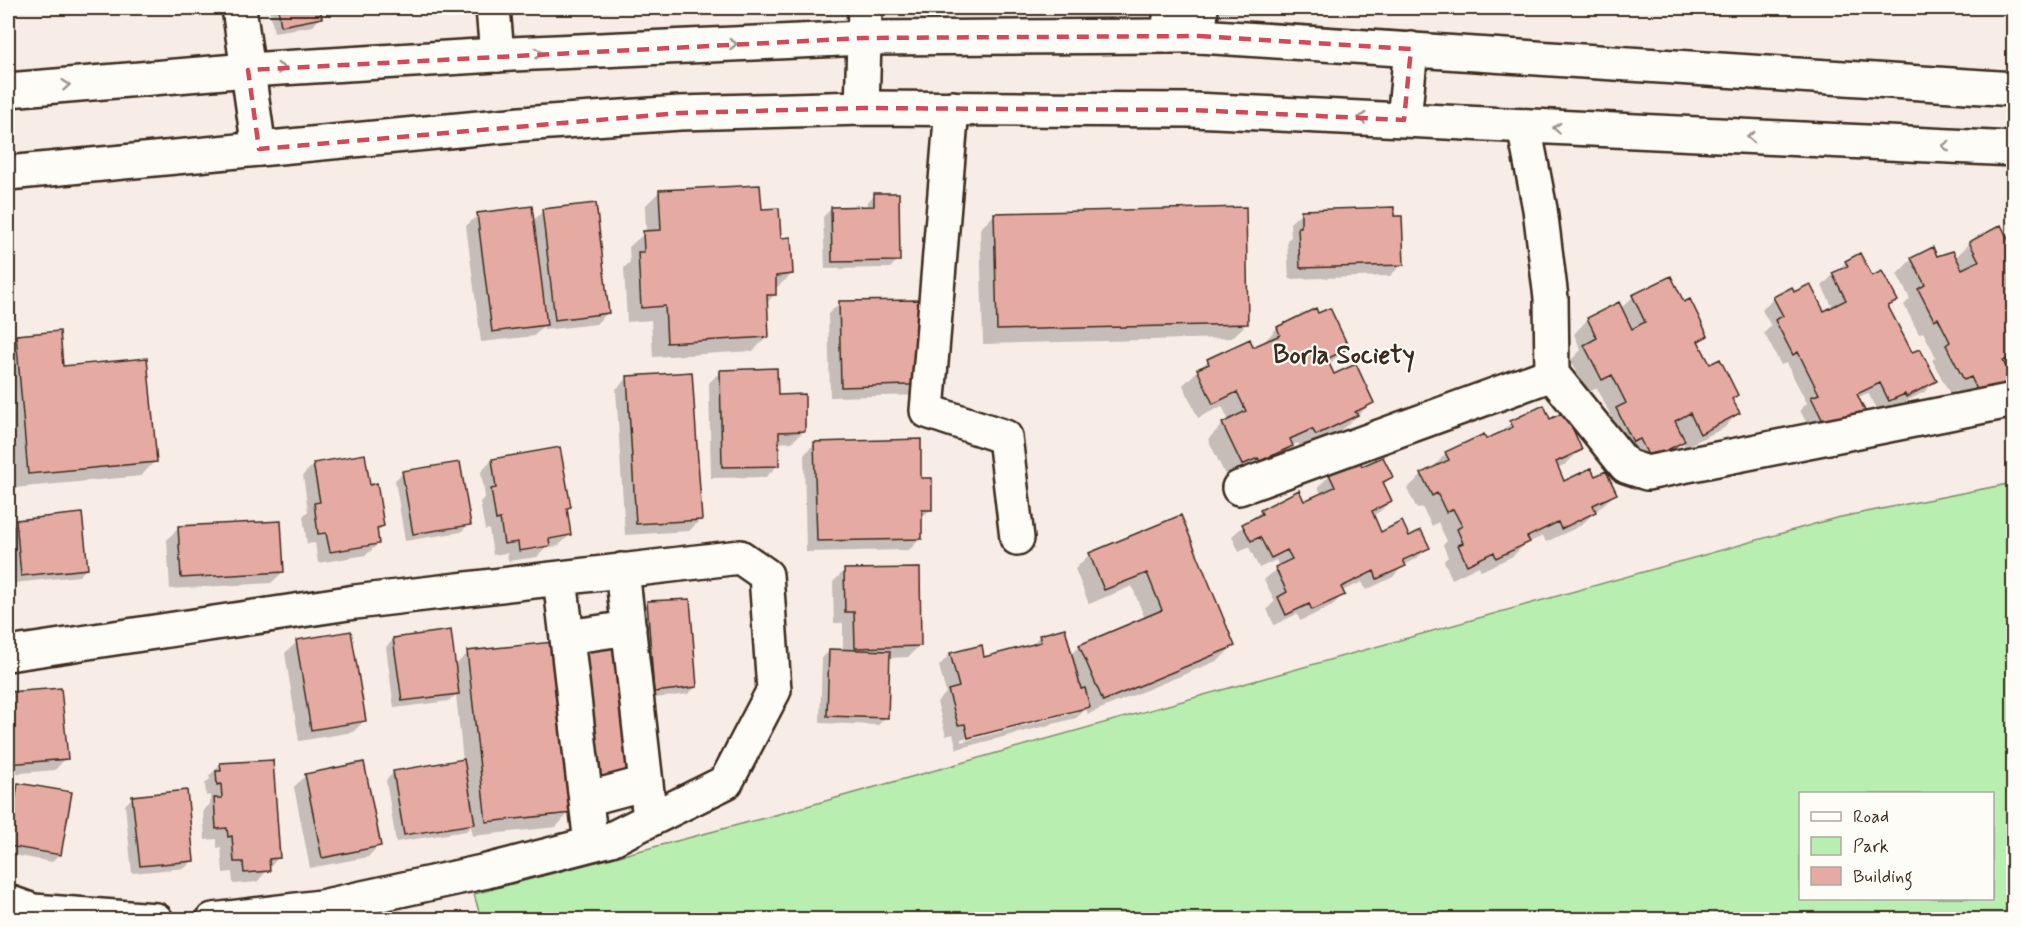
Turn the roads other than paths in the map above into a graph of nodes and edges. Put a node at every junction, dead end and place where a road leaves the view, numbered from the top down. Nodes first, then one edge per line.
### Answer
1 (238, 8) edge
2 (493, 8) edge
3 (1184, 22) edge
4 (874, 23) edge
5 (1411, 50) junction
6 (497, 55) junction
7 (248, 70) junction
8 (2013, 89) edge
9 (8, 90) edge
10 (862, 108) junction
11 (952, 108) junction
12 (1404, 120) junction
13 (1524, 126) junction
14 (259, 149) junction
15 (2011, 155) edge
16 (8, 173) edge
17 (1552, 374) junction
18 (2013, 400) edge
19 (1239, 488) dead end
20 (1017, 538) dead end
21 (622, 570) junction
22 (560, 578) junction
23 (629, 628) junction
24 (567, 637) junction
25 (8, 654) edge
26 (646, 783) junction
27 (586, 799) junction
28 (650, 819) junction
29 (591, 844) junction
30 (8, 902) edge
31 (156, 920) edge
32 (213, 920) edge

1 - 7 main road
2 - 6 main road
3 - 4 main road
3 - 5 main road
6 -> 4 main road
4 - 10 main road
5 - 8 main road
5 - 12 main road
7 -> 6 main road
9 -> 7 main road
7 - 14 main road
10 - 11 main road
10 - 14 main road
12 -> 11 main road
11 - 20 main road
12 - 13 main road
15 -> 13 main road
13 - 17 main road
14 - 16 main road
17 - 18 main road
17 - 19 main road
21 - 22 main road
21 - 23 main road
21 - 28 main road
22 - 24 main road
22 - 25 main road
23 - 24 main road
23 - 26 main road
24 - 27 main road
26 - 27 main road
26 - 28 main road
27 - 29 main road
28 - 29 main road
29 - 32 main road
30 - 31 main road

